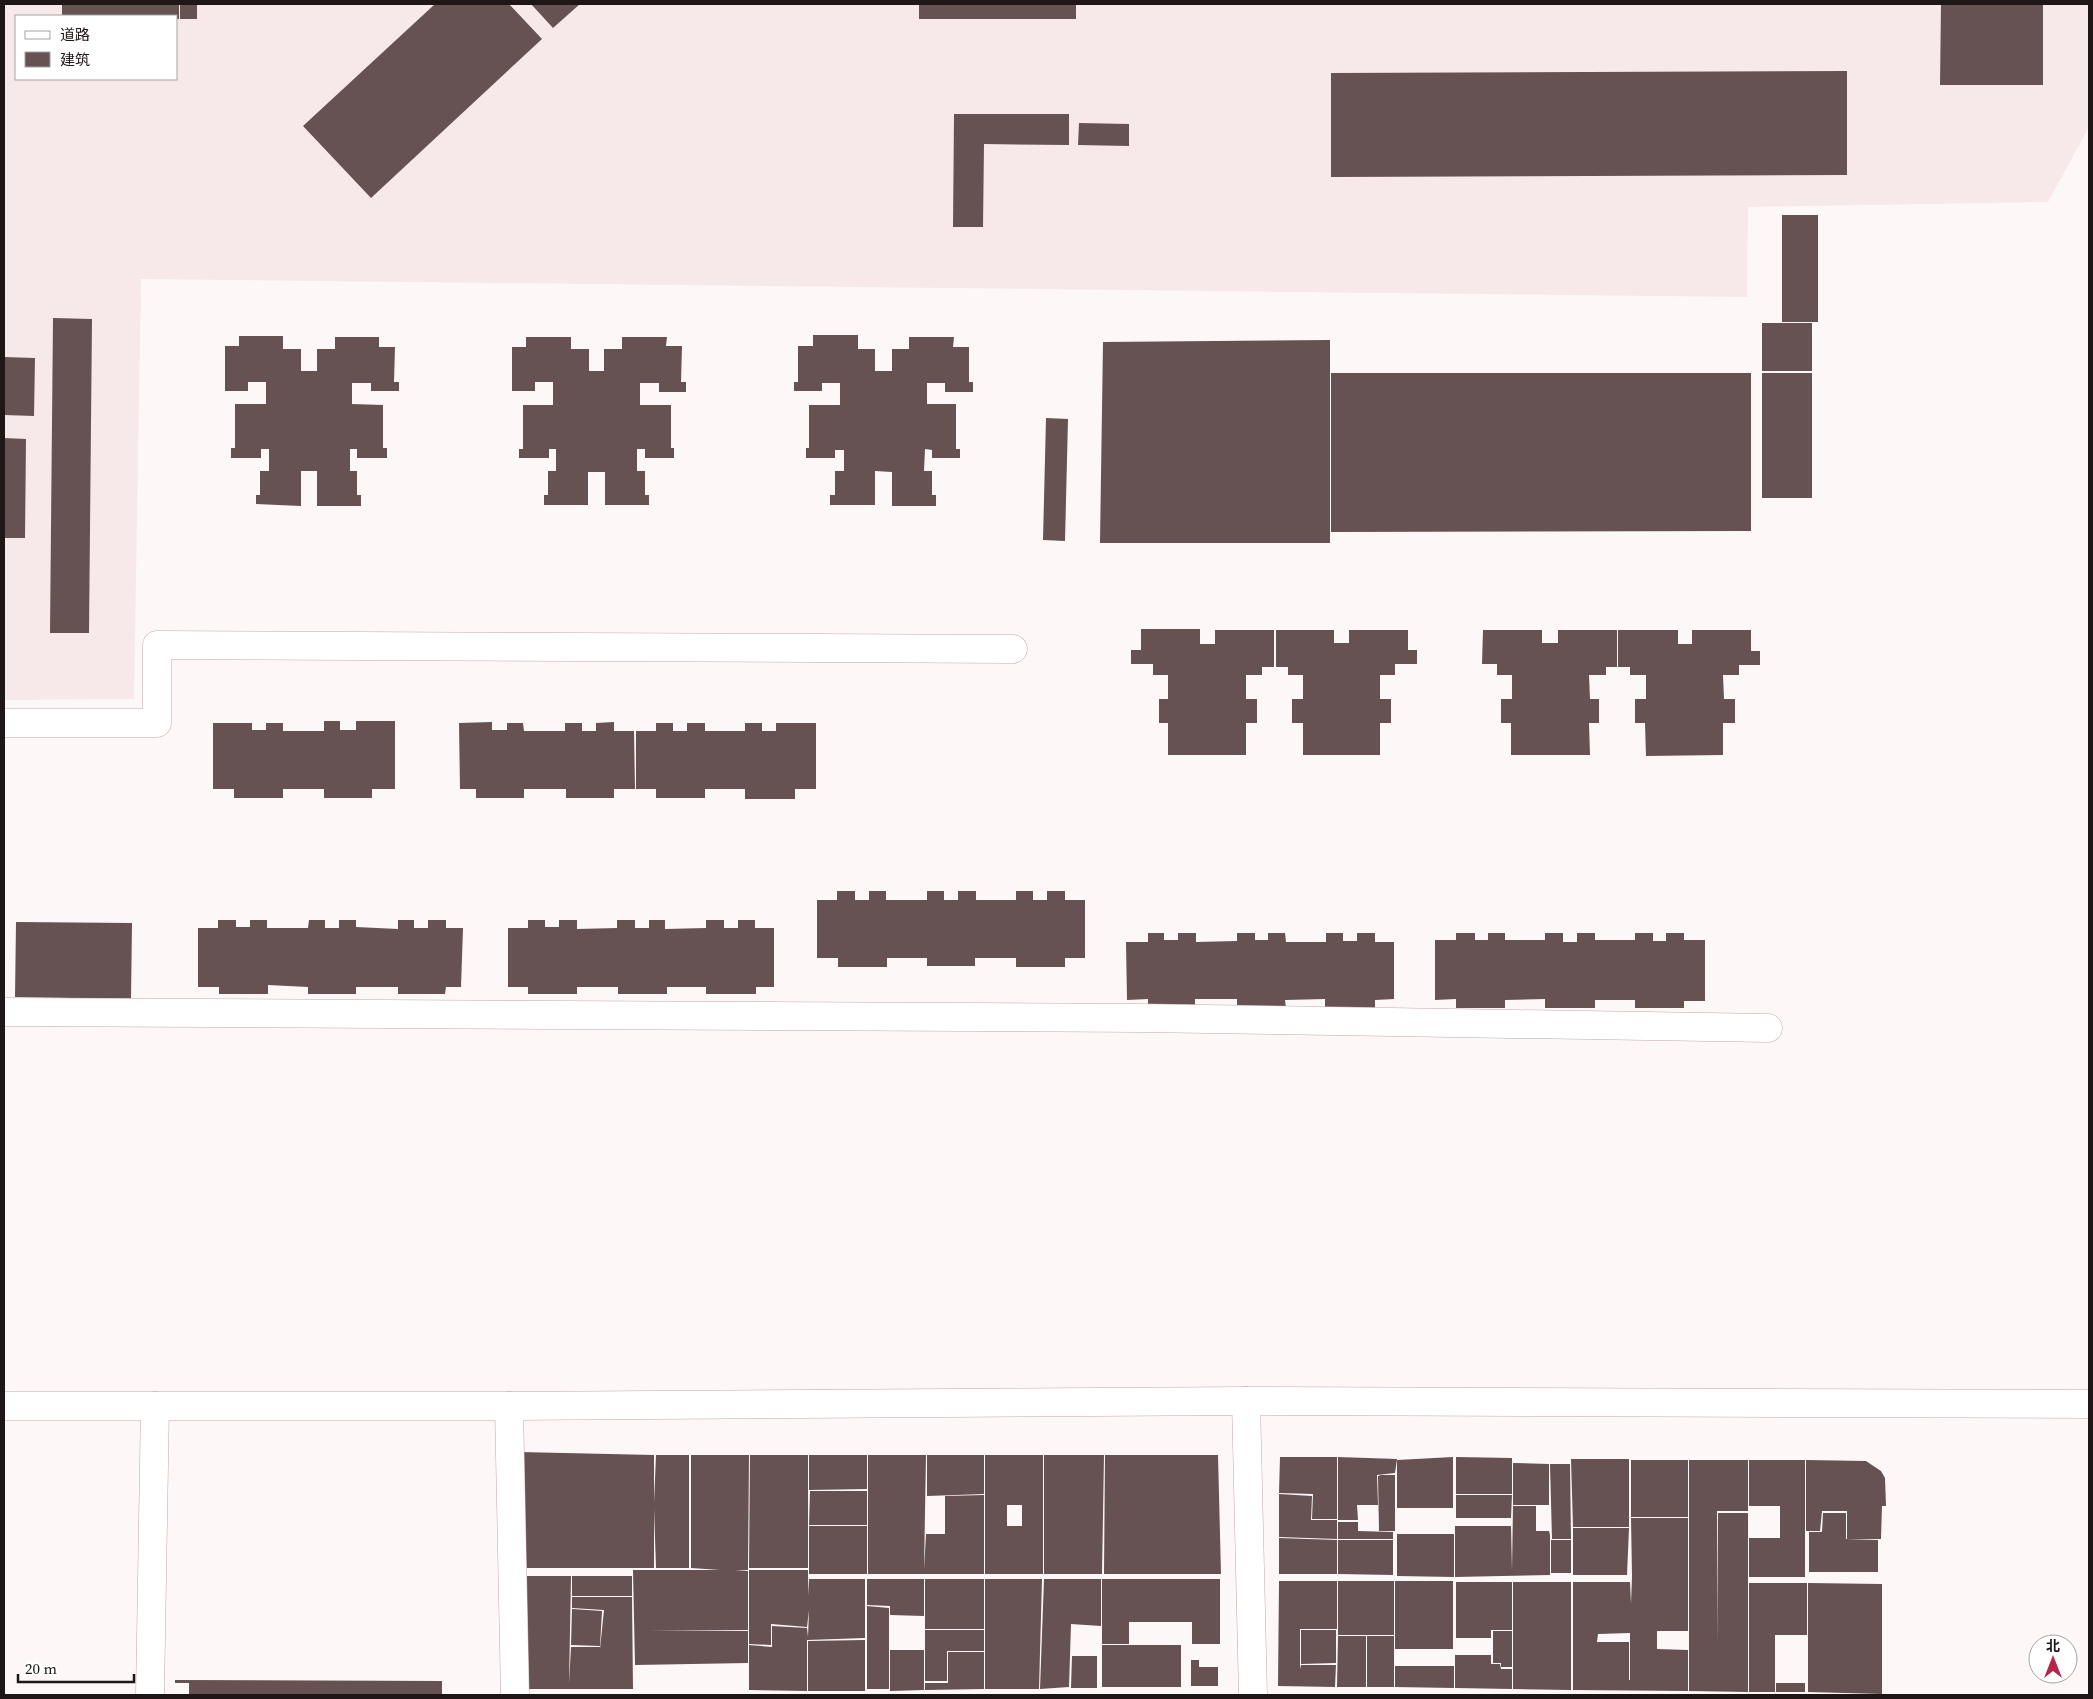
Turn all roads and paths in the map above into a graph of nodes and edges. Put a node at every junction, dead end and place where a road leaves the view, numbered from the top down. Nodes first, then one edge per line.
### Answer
1 (1013, 649) dead end
2 (4, 722) edge
3 (4, 1012) edge
4 (1768, 1028) dead end
5 (1246, 1401) junction
6 (2089, 1404) edge
7 (4, 1406) edge
8 (155, 1406) junction
9 (509, 1406) junction
10 (150, 1695) edge
11 (515, 1695) edge
12 (1254, 1695) edge

1 - 2 street
3 - 4 street
5 - 6 street
5 - 9 street
5 - 12 street
7 - 8 street
8 - 9 street
8 - 10 street
9 - 11 street

